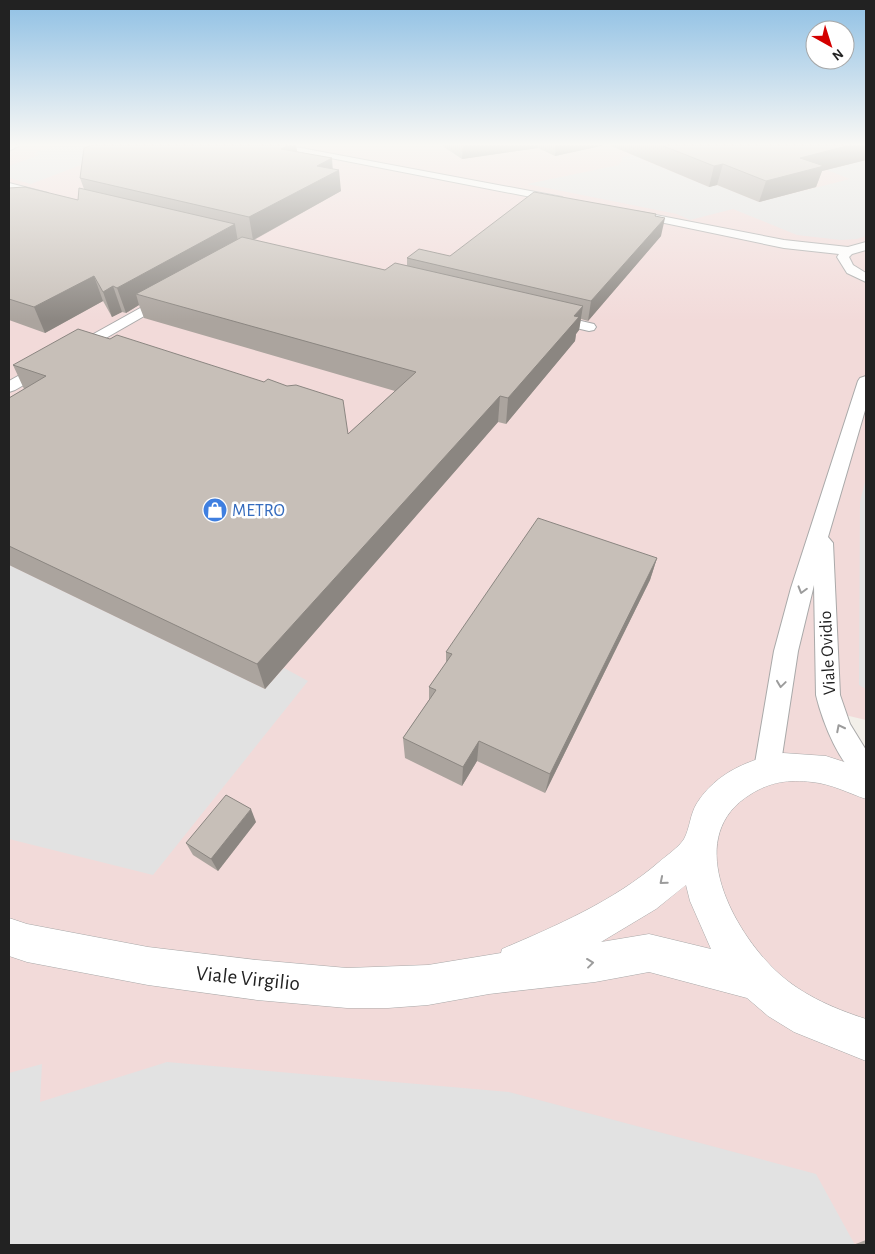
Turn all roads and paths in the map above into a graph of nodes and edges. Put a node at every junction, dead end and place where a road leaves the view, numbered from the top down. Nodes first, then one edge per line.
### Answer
1 (621, 212) edge
2 (866, 246) edge
3 (846, 258) junction
4 (866, 278) edge
5 (182, 289) edge
6 (542, 316) edge
7 (589, 327) dead end
8 (866, 382) edge
9 (9, 387) edge
10 (822, 527) junction
11 (767, 769) junction
12 (866, 769) edge
13 (866, 784) edge
14 (699, 848) junction
15 (9, 937) edge
16 (489, 974) junction
17 (758, 981) junction
18 (866, 1040) edge

1 - 3 street
2 - 3 street
3 - 4 street
5 - 9 street
6 - 7 street
8 - 10 street, Viale Ovidio
10 -> 11 street, Viale Ovidio
12 -> 10 street, Viale Ovidio
11 - 13 street
11 - 14 street
14 -> 16 street, Viale Virgilio
14 - 17 street
15 - 16 street, Viale Virgilio
16 -> 17 street, Viale Virgilio
17 - 18 street

